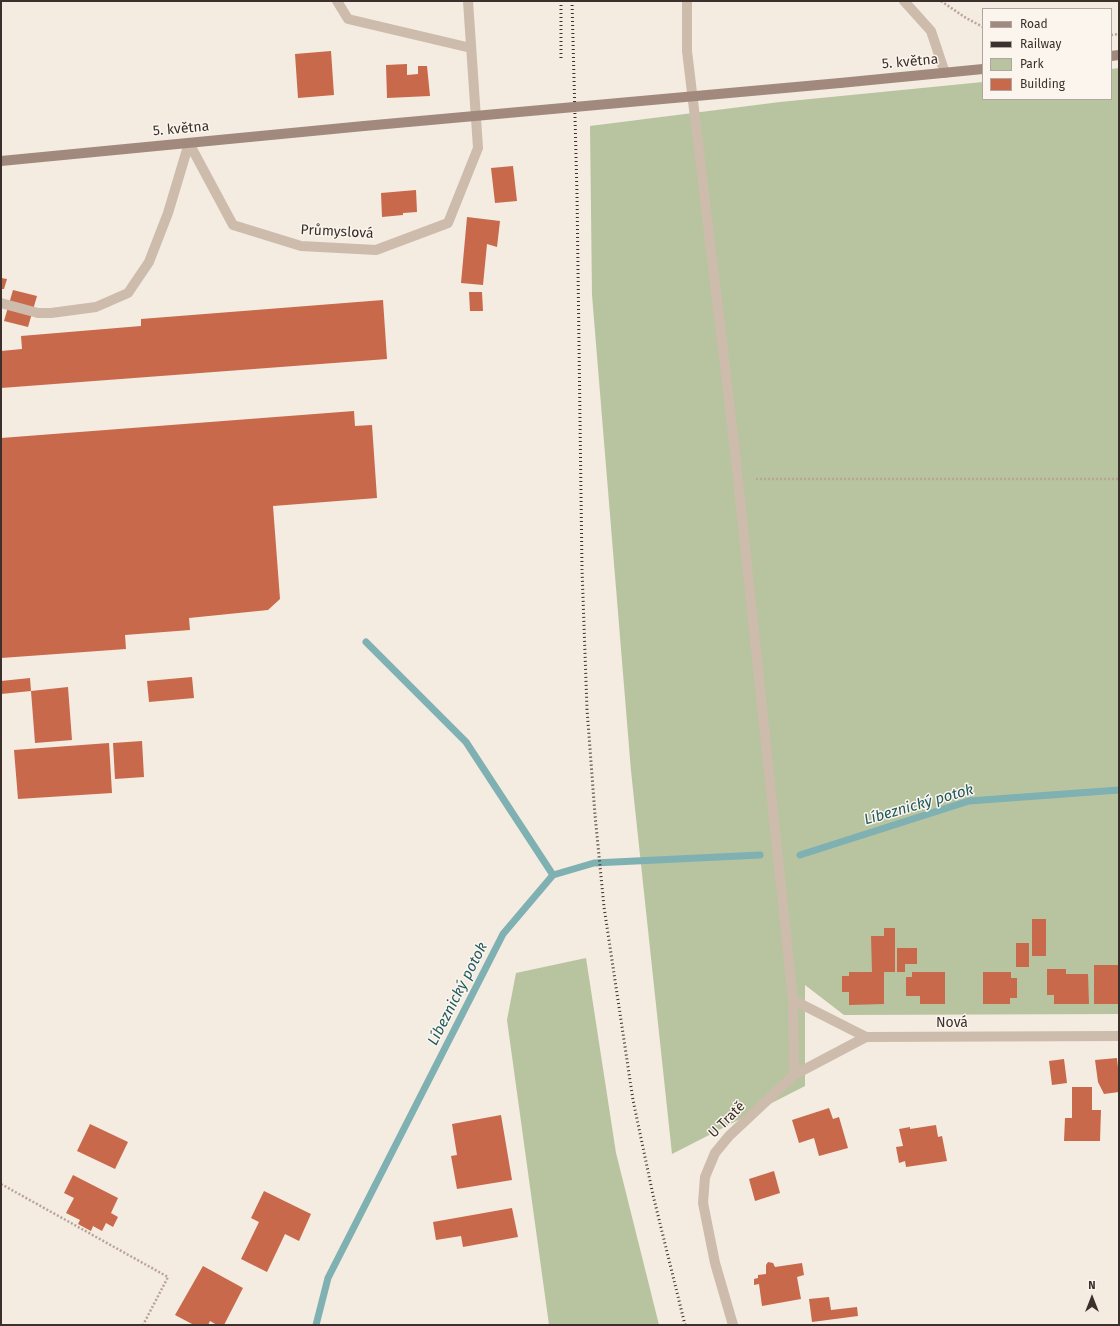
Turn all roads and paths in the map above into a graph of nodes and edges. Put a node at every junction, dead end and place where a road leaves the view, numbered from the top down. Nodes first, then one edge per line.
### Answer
1 (337, 1) edge
2 (468, 1) edge
3 (687, 1) edge
4 (904, 1) edge
5 (941, 1) edge
6 (982, 26) edge
7 (471, 48) junction
8 (982, 69) edge
9 (945, 73) junction
10 (189, 143) junction
11 (1, 161) edge
12 (1, 303) edge
13 (738, 479) junction
14 (1119, 479) edge
15 (794, 1000) junction
16 (1119, 1036) edge
17 (866, 1037) junction
18 (794, 1075) junction
19 (1, 1184) edge
20 (143, 1325) edge
21 (733, 1325) edge

1 - 7 street
2 - 7 street, Průmyslová
3 - 13 street
4 - 9 street
5 - 6 path
7 - 10 street, Průmyslová
8 - 9 main road, 5. května
9 - 10 main road, 5. května, bridge
10 - 11 main road, 5. května
10 - 12 street
13 - 14 path
13 - 15 street
15 - 17 street, Nová
15 - 18 street
16 - 17 street, Nová
17 - 18 street, U Tratě
18 - 21 street, U Tratě
19 - 20 path

